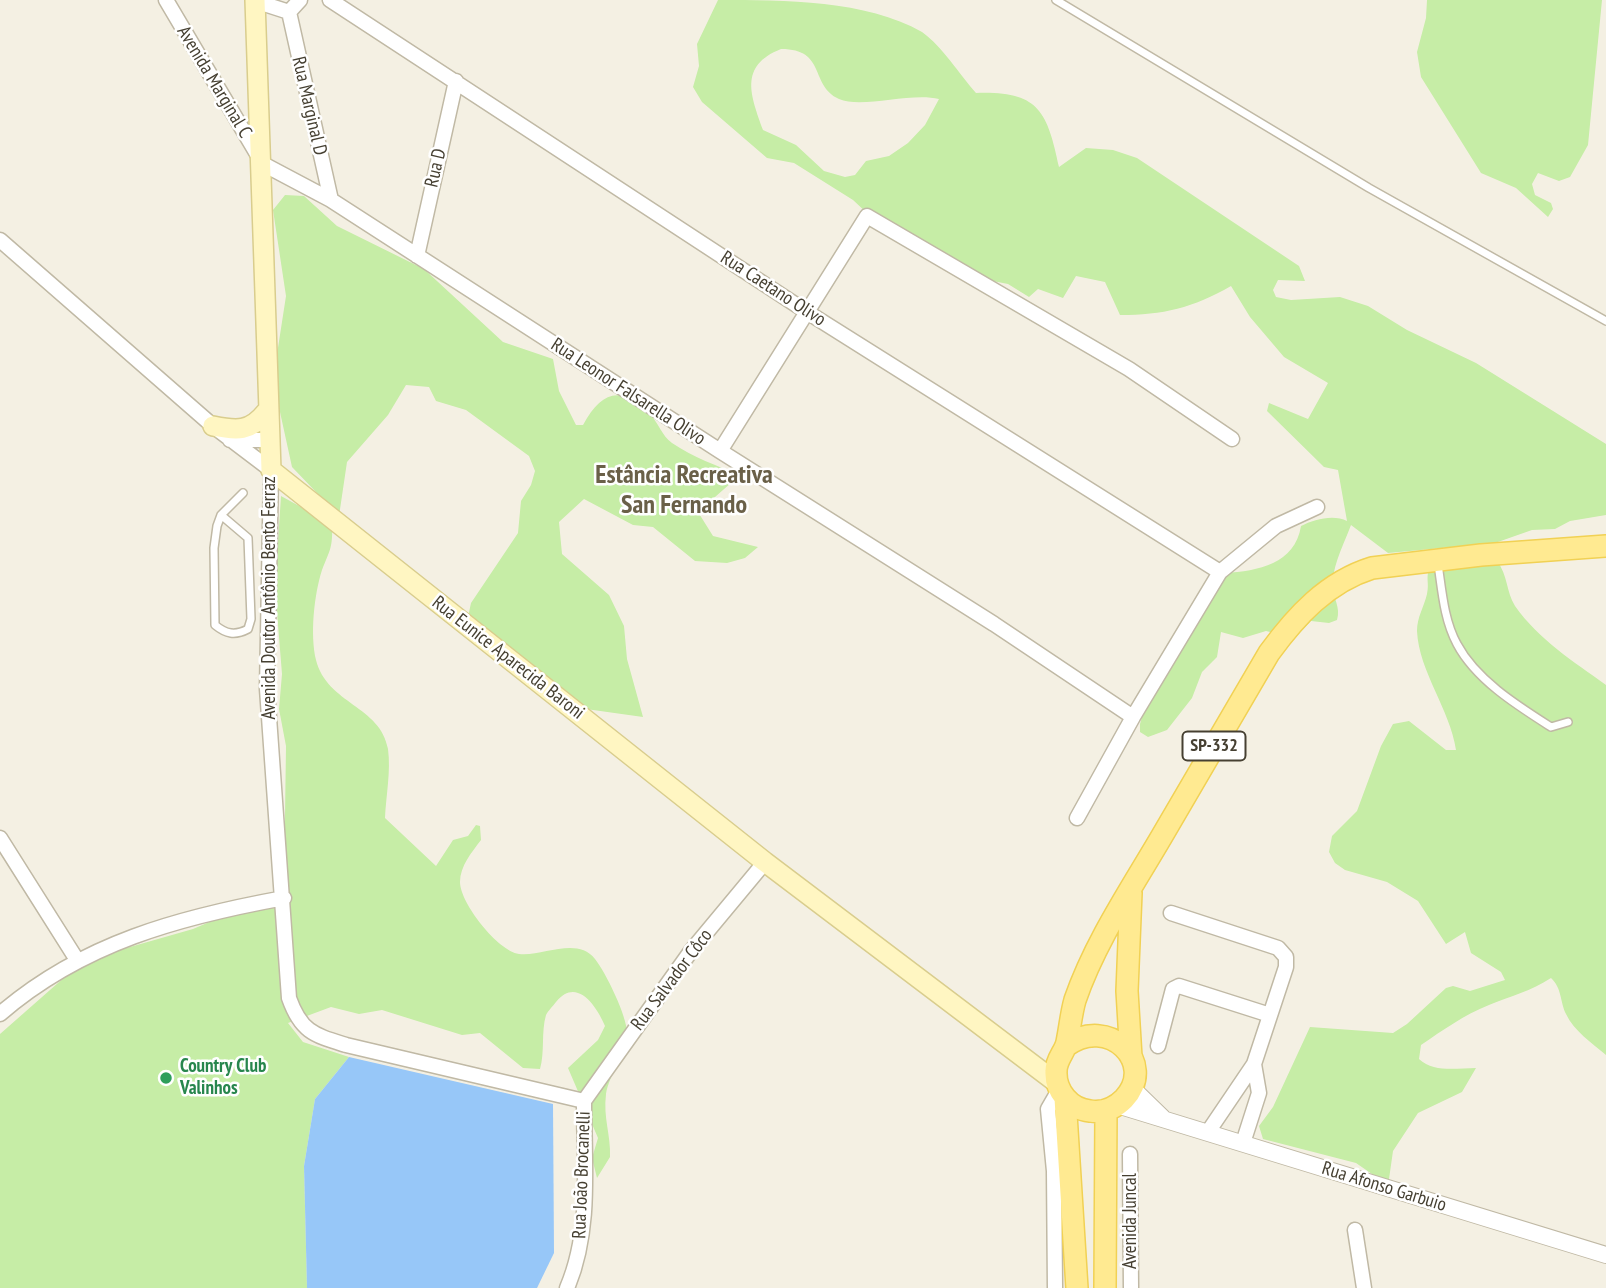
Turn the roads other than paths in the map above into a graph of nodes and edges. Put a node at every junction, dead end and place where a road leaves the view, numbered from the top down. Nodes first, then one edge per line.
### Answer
1 (166, 0) edge
2 (300, 0) edge
3 (330, 0) edge
4 (1056, 0) edge
5 (255, 1) edge
6 (289, 12) junction
7 (456, 81) junction
8 (262, 164) junction
9 (331, 200) junction
10 (0, 240) edge
11 (417, 256) junction
12 (807, 312) junction
13 (1606, 321) edge
14 (266, 412) junction
15 (213, 426) junction
16 (1232, 439) dead end
17 (230, 440) junction
18 (267, 440) junction
19 (720, 452) junction
20 (271, 470) junction
21 (243, 493) dead end
22 (1317, 507) dead end
23 (221, 515) junction
24 (1606, 547) edge
25 (1437, 560) junction
26 (1220, 572) junction
27 (1133, 717) junction
28 (1568, 722) dead end
29 (1077, 818) dead end
30 (0, 838) edge
31 (765, 862) junction
32 (1132, 887) junction
33 (284, 898) junction
34 (1171, 913) dead end
35 (77, 960) junction
36 (0, 1014) edge
37 (1269, 1015) junction
38 (1158, 1046) dead end
39 (1131, 1057) junction
40 (1254, 1064) junction
41 (1061, 1076) junction
42 (1131, 1087) junction
43 (584, 1101) junction
44 (1111, 1108) junction
45 (1163, 1118) junction
46 (1208, 1132) junction
47 (1243, 1143) junction
48 (1130, 1154) dead end
49 (1355, 1230) dead end
50 (1606, 1255) edge
51 (567, 1288) edge
52 (1055, 1288) edge
53 (1077, 1288) edge
54 (1105, 1288) edge
55 (1131, 1288) edge
56 (1364, 1288) edge

1 - 8 street, Avenida Marginal C
2 - 6 street
3 - 7 street, Rua Caetano Olivo
4 - 13 lane
5 - 6 street
5 - 8 main road, Avenida Doutor Antônio Bento Ferraz
6 - 9 street, Rua Marginal D
7 - 11 street, Rua D
7 - 12 street, Rua Caetano Olivo
8 - 9 street, Rua Leonor Falsarella Olivo
8 - 14 main road, Avenida Doutor Antônio Bento Ferraz
9 - 11 street, Rua Leonor Falsarella Olivo
10 - 15 street, Rua Eunice Aparecida Baroni
11 - 19 street, Rua Leonor Falsarella Olivo
12 - 16 street
12 - 19 street
12 - 26 street, Rua Caetano Olivo
14 - 15 main road
14 - 18 main road, Avenida Doutor Antônio Bento Ferraz
15 - 17 street, Rua Eunice Aparecida Baroni
17 - 18 street
17 - 20 street, Rua Eunice Aparecida Baroni
18 - 20 main road, Avenida Doutor Antônio Bento Ferraz
19 - 27 street, Rua Leonor Falsarella Olivo
20 - 31 main road, Rua Eunice Aparecida Baroni
20 - 33 street, Avenida Doutor Antônio Bento Ferraz
21 - 23 lane
22 - 26 street
23 - 23 lane
24 - 25 main road, SP-332
25 - 28 lane
25 - 32 main road, SP-332
26 - 27 street
27 - 29 street
30 - 35 street
31 - 41 main road, Rua Eunice Aparecida Baroni
31 - 43 street, Rua Salvador Côco
32 - 39 main road, SP-332
32 - 41 main road, SP-332
33 - 35 street
33 - 43 street, Avenida Doutor Antônio Bento Ferraz
34 - 37 street
35 - 36 street
37 - 38 street
37 - 40 street
39 - 41 main road
39 - 42 main road
40 - 46 street
40 - 47 street
41 - 44 main road
41 - 52 street
41 - 53 main road, SP-332
42 - 44 main road
42 - 45 street, Rua Afonso Garbuio
43 - 51 street, Rua João Brocanelli
44 - 45 street, Rua Afonso Garbuio
44 - 54 main road
45 - 46 street, Rua Afonso Garbuio
46 - 47 street, Rua Afonso Garbuio
47 - 50 street, Rua Afonso Garbuio
48 - 55 street, Avenida Juncal
49 - 56 street

